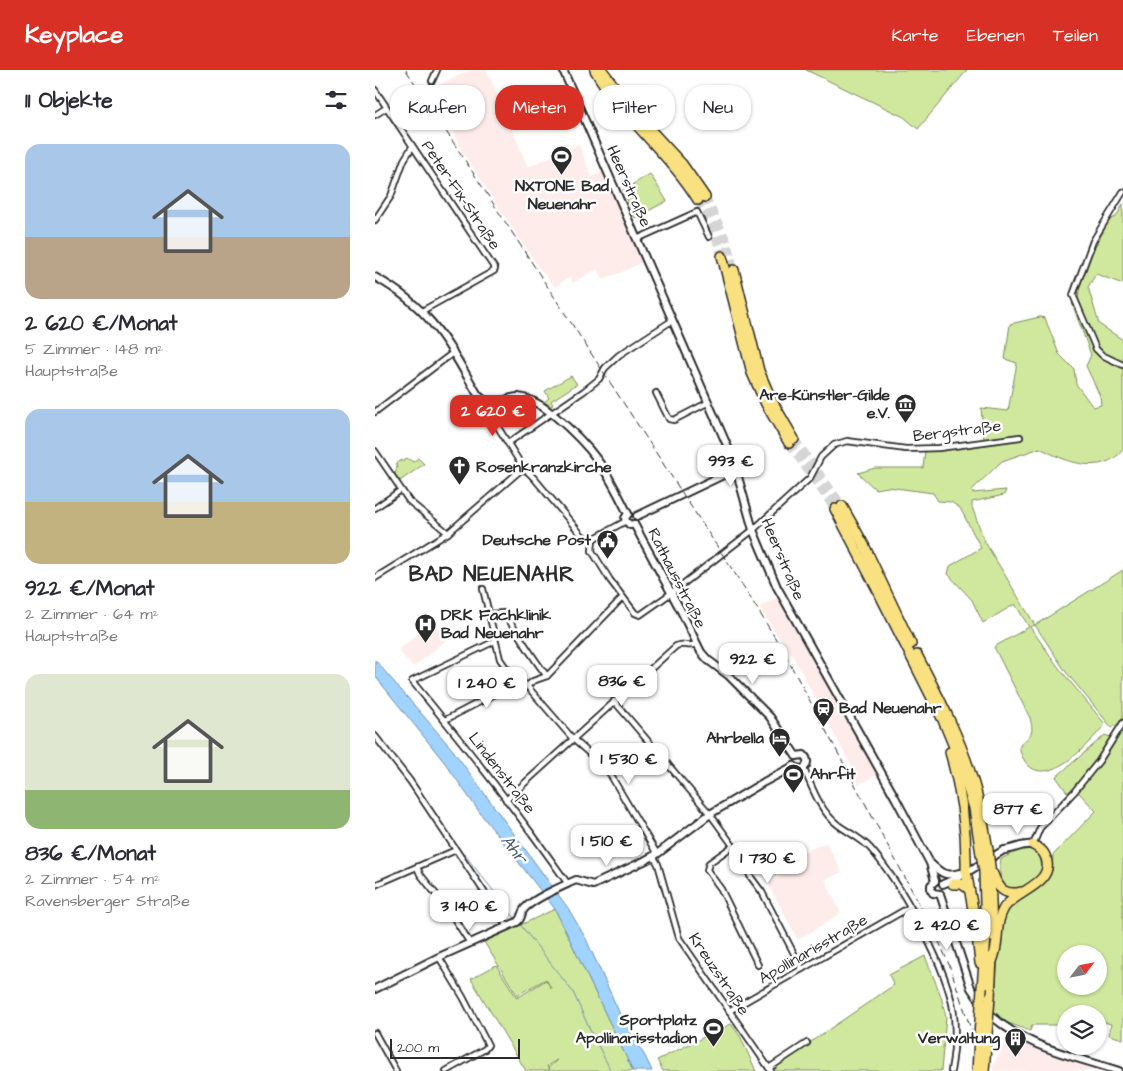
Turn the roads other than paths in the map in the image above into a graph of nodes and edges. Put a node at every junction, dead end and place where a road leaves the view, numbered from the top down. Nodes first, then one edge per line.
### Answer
1 (437, 70) edge
2 (563, 70) edge
3 (595, 70) edge
4 (602, 70) edge
5 (432, 81) dead end
6 (375, 90) edge
7 (387, 108) junction
8 (375, 115) edge
9 (412, 146) junction
10 (1123, 192) edge
11 (375, 220) edge
12 (709, 237) dead end
13 (637, 239) junction
14 (722, 256) tunnel mouth
15 (734, 270) tunnel mouth
16 (375, 277) edge
17 (422, 311) junction
18 (673, 320) junction
19 (454, 352) junction
20 (1123, 365) edge
21 (656, 393) dead end
22 (709, 402) junction
23 (492, 404) junction
24 (375, 412) edge
25 (551, 413) junction
26 (1020, 437) dead end
27 (508, 443) junction
28 (375, 450) edge
29 (522, 469) junction
30 (736, 469) junction
31 (401, 490) junction
32 (375, 508) edge
33 (628, 514) junction
34 (637, 516) junction
35 (626, 521) junction
36 (634, 524) junction
37 (753, 530) junction
38 (448, 533) junction
39 (593, 539) junction
40 (375, 578) edge
41 (483, 589) dead end
42 (671, 593) junction
43 (622, 598) junction
44 (489, 614) junction
45 (495, 641) junction
46 (696, 644) junction
47 (547, 676) junction
48 (520, 681) junction
49 (527, 686) junction
50 (614, 701) junction
51 (445, 720) junction
52 (943, 720) junction
53 (1123, 723) edge
54 (375, 736) edge
55 (573, 739) junction
56 (796, 756) junction
57 (794, 766) junction
58 (803, 768) junction
59 (506, 800) junction
60 (709, 814) junction
61 (1033, 845) junction
62 (733, 846) junction
63 (456, 850) junction
64 (985, 852) junction
65 (655, 855) junction
66 (930, 863) junction
67 (417, 867) junction
68 (987, 869) junction
69 (966, 874) junction
70 (935, 881) junction
71 (375, 885) edge
72 (565, 886) junction
73 (947, 886) junction
74 (969, 889) junction
75 (1022, 892) junction
76 (940, 894) junction
77 (909, 907) junction
78 (507, 926) junction
79 (470, 943) junction
80 (439, 957) junction
81 (992, 961) junction
82 (758, 965) dead end
83 (803, 969) junction
84 (982, 988) junction
85 (375, 989) edge
86 (729, 1011) junction
87 (375, 1033) edge
88 (807, 1043) dead end
89 (770, 1069) edge
90 (397, 1071) edge
91 (446, 1071) edge
92 (951, 1071) edge
93 (977, 1071) edge
94 (984, 1071) edge
95 (1119, 1071) edge

1 - 5 street
2 - 13 main road, Heerstraße
3 - 4 highway
6 - 7 street, Peter-Fix-Straße
7 - 8 street
7 - 9 street, Peter-Fix-Straße
9 - 11 street
9 - 17 street, Peter-Fix-Straße
10 - 20 street
12 - 13 street
13 - 18 main road, Heerstraße
14 - 15 highway
16 - 17 main road
17 - 19 main road
18 - 22 main road, Heerstraße
18 - 25 street
19 - 23 main road
19 - 24 street
21 - 22 street
22 - 30 main road, Heerstraße
23 - 25 main road
23 - 27 street
25 - 27 street
25 - 33 main road
26 - 37 street, Bergstraße
27 - 29 street
28 - 31 street
29 - 38 street
29 - 39 street
30 - 34 main road
30 - 37 main road, Heerstraße
31 - 32 street
31 - 38 street
33 - 34 main road
33 - 35 main road
34 - 36 main road
35 - 36 main road
35 - 39 street
36 - 42 main road, Rathausstraße
37 - 42 street, Bergstraße
37 - 66 main road, Heerstraße
38 - 40 street
39 - 43 street
41 - 44 street, Kreuzstraße
42 - 43 street, Bergstraße
42 - 46 main road, Rathausstraße
43 - 47 street
44 - 45 street, Kreuzstraße
44 - 47 street
45 - 48 street, Kreuzstraße
45 - 51 street, Lindenstraße
46 - 50 street
46 - 56 main road, Rathausstraße
47 - 49 street
48 - 49 street, Kreuzstraße
48 - 51 street
49 - 55 street, Kreuzstraße
50 - 55 street
50 - 60 street
51 - 59 street, Lindenstraße
52 - 64 highway
52 - 64 highway
52 - 69 highway
53 - 61 street
54 - 63 street
55 - 59 street
55 - 65 street, Kreuzstraße
56 - 57 main road
56 - 58 main road
57 - 58 main road
57 - 60 main road
58 - 77 street
59 - 72 street, Lindenstraße
60 - 62 street
60 - 65 main road
61 - 69 main road
61 - 75 highway
62 - 82 street
62 - 83 street
63 - 67 street
63 - 78 street
64 - 68 highway, bridge
65 - 72 main road
65 - 86 street, Kreuzstraße
66 - 69 main road
66 - 70 main road, Heerstraße
67 - 71 street
67 - 79 street
68 - 75 highway
68 - 81 highway
68 - 84 highway
69 - 73 main road
69 - 74 highway
70 - 73 main road
70 - 76 main road
72 - 78 main road
73 - 74 highway
73 - 76 main road
74 - 84 highway
75 - 81 highway
76 - 95 main road
77 - 83 street, Apollinarisstraße
77 - 92 street
78 - 79 main road
79 - 80 main road
80 - 85 main road
80 - 91 street
81 - 94 highway, bridge
83 - 86 street, Apollinarisstraße
84 - 93 highway, bridge
86 - 89 street, Kreuzstraße
87 - 90 street
88 - 89 street

